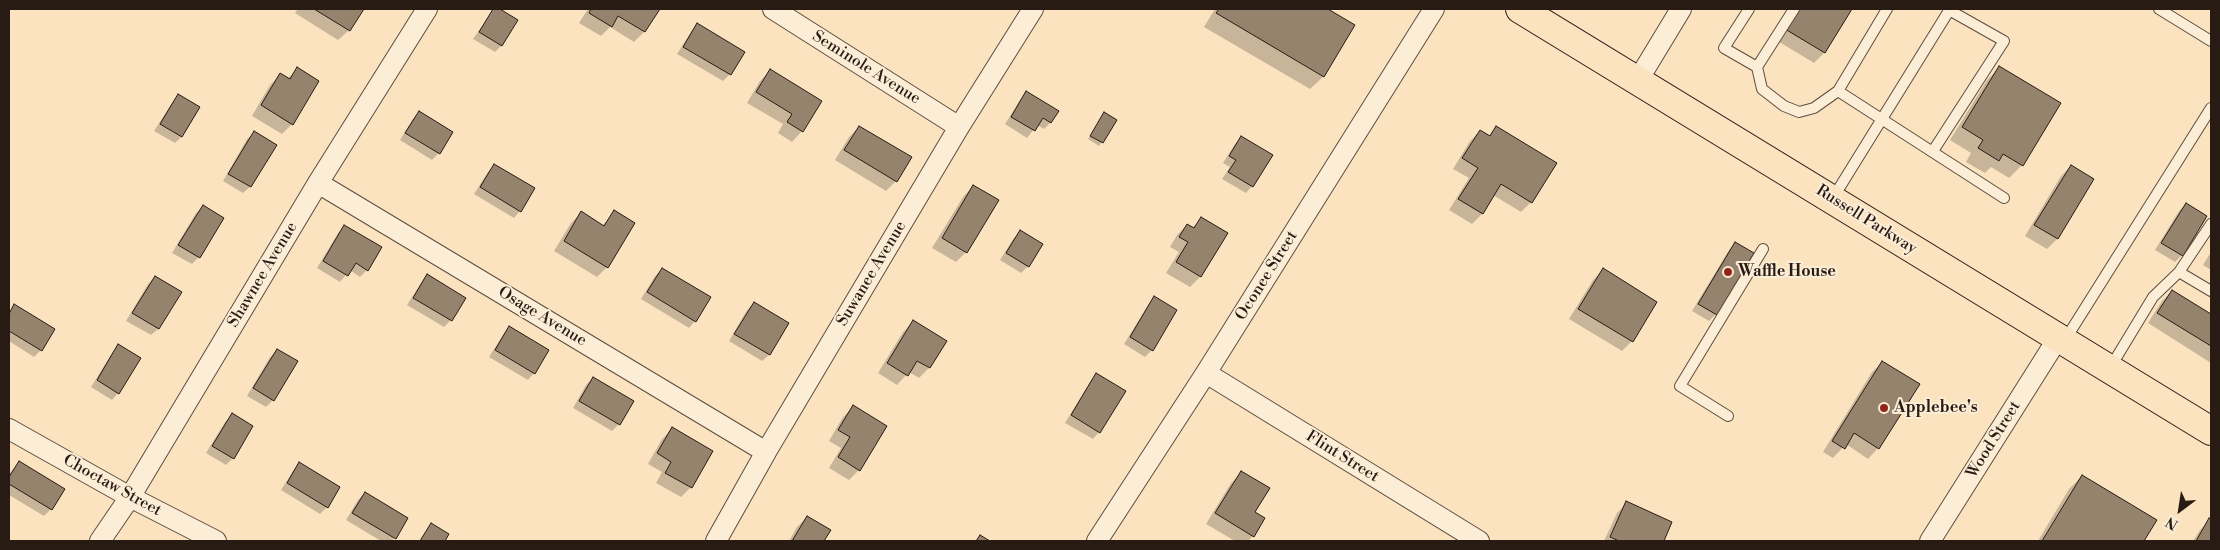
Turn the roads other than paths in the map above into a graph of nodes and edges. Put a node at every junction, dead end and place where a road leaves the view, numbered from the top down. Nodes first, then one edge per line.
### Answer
1 (426, 9) edge
2 (773, 9) edge
3 (1434, 9) edge
4 (1520, 9) edge
5 (1681, 9) edge
6 (1748, 9) edge
7 (1794, 9) edge
8 (1887, 9) edge
9 (2159, 9) edge
10 (1950, 10) edge
11 (1027, 11) edge
12 (2211, 41) edge
13 (1757, 68) junction
14 (1638, 80) junction
15 (1838, 91) junction
16 (2211, 108) edge
17 (1882, 118) junction
18 (959, 127) junction
19 (1933, 151) junction
20 (318, 182) junction
21 (2004, 198) dead end
22 (1832, 199) junction
23 (2211, 224) edge
24 (1763, 249) dead end
25 (2179, 272) junction
26 (2211, 291) edge
27 (2061, 340) junction
28 (2109, 369) junction
29 (1206, 374) junction
30 (1728, 416) dead end
31 (9, 428) edge
32 (2211, 431) edge
33 (766, 452) junction
34 (130, 497) junction
35 (100, 541) edge
36 (216, 541) edge
37 (716, 541) edge
38 (1096, 541) edge
39 (1479, 541) edge
40 (1930, 541) edge

1 - 20 street, Shawnee Avenue
2 - 18 street, Seminole Avenue
3 - 29 street, Oconee Street
4 - 14 main road, Russell Parkway
5 - 14 street
6 - 13 lane
7 - 13 lane
8 - 15 lane
9 - 12 lane
10 - 17 lane
10 - 19 lane
11 - 18 street, Suwanee Avenue
13 - 15 lane
14 - 22 main road, Russell Parkway
15 - 17 lane
16 - 27 lane
17 - 19 lane
17 - 22 lane
18 - 33 street, Suwanee Avenue
19 - 21 lane
20 - 33 street, Osage Avenue
20 - 34 street, Shawnee Avenue
22 - 27 main road, Russell Parkway
23 - 25 lane
24 - 30 lane
25 - 26 lane
25 - 28 lane
27 - 28 main road, Russell Parkway
27 - 40 street, Wood Street
28 - 32 main road, Russell Parkway
29 - 38 street, Oconee Street
29 - 39 street, Flint Street
31 - 34 street, Choctaw Street
33 - 37 street, Suwanee Avenue
34 - 35 street, Shawnee Avenue
34 - 36 street, Choctaw Street

